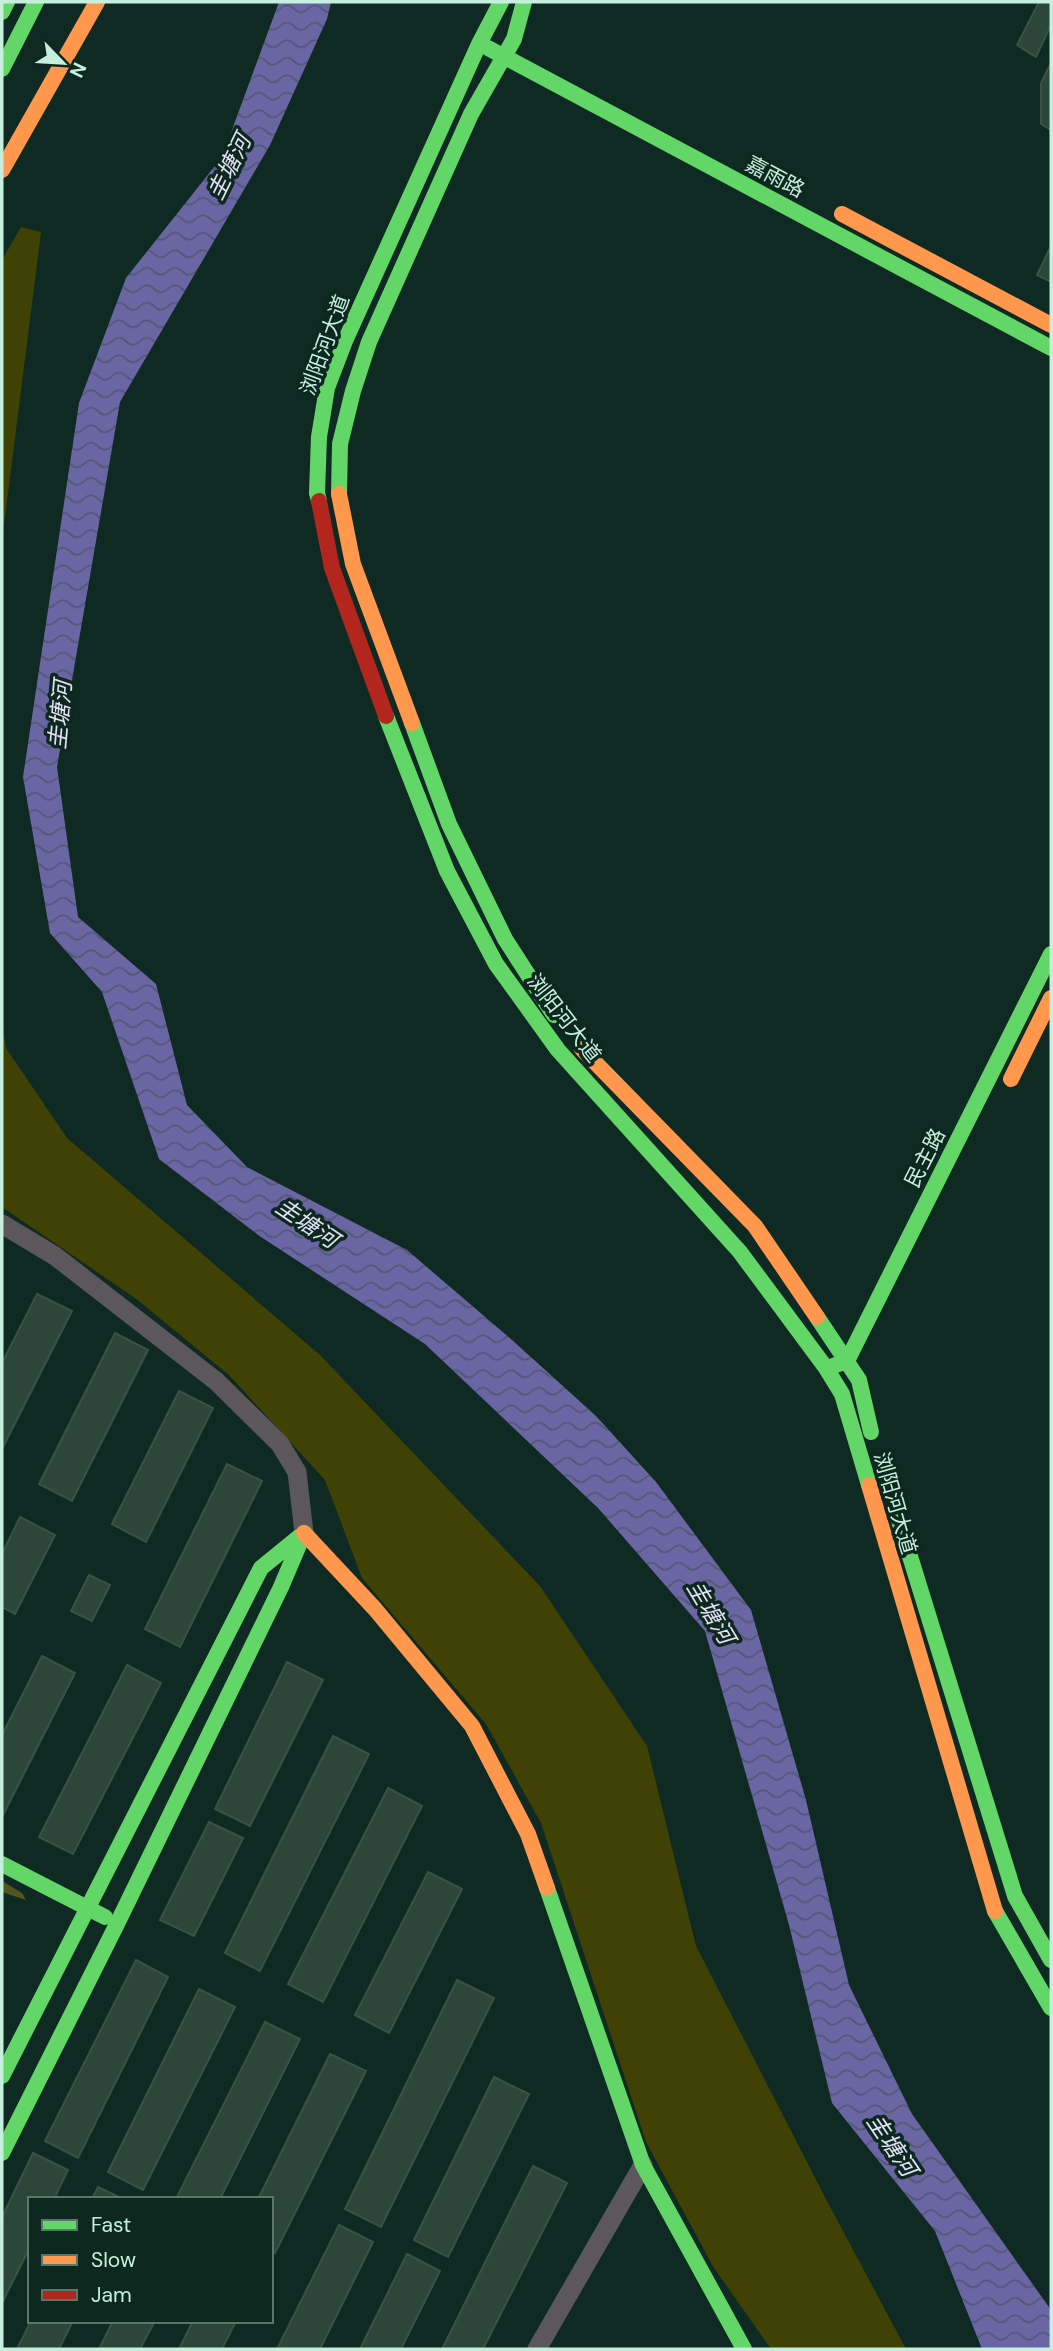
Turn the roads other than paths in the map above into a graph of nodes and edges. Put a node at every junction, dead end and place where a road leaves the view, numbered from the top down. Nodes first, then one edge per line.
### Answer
1 (7, 2) edge
2 (36, 2) edge
3 (97, 2) edge
4 (501, 2) edge
5 (524, 2) edge
6 (2, 12) edge
7 (482, 37) junction
8 (520, 42) junction
9 (505, 55) junction
10 (2, 69) edge
11 (2, 170) edge
12 (834, 210) dead end
13 (1051, 325) edge
14 (1051, 348) edge
15 (1051, 954) edge
16 (1051, 998) edge
17 (1002, 1097) dead end
18 (2, 1224) edge
19 (847, 1362) junction
20 (826, 1368) junction
21 (862, 1373) junction
22 (842, 1394) junction
23 (875, 1444) dead end
24 (892, 1497) dead end
25 (304, 1533) junction
26 (2, 1864) edge
27 (88, 1908) junction
28 (117, 1924) junction
29 (1051, 1960) edge
30 (1051, 2008) edge
31 (2, 2077) edge
32 (2, 2153) edge
33 (643, 2165) junction
34 (537, 2349) edge
35 (744, 2349) edge

1 - 6 main road
2 - 10 main road
3 - 11 main road
4 - 7 main road, 浏阳河大道
5 - 8 main road, 浏阳河大道
7 - 8 main road
7 - 9 main road, 嘉雨路
7 - 20 main road, 浏阳河大道
8 - 9 main road, 浏阳河大道
9 - 14 main road, 嘉雨路
9 - 19 main road, 浏阳河大道
12 - 13 main road
15 - 19 main road, 民主路
16 - 17 main road
18 - 25 street
19 - 20 main road
19 - 21 main road, 浏阳河大道
20 - 22 main road, 浏阳河大道
21 - 22 main road
21 - 23 main road, 浏阳河大道
22 - 30 main road, 浏阳河大道
24 - 29 main road, 浏阳河大道
25 - 27 main road
25 - 28 main road
25 - 33 main road
26 - 27 main road
27 - 28 main road
27 - 31 main road
28 - 32 main road
33 - 34 street
33 - 35 main road

